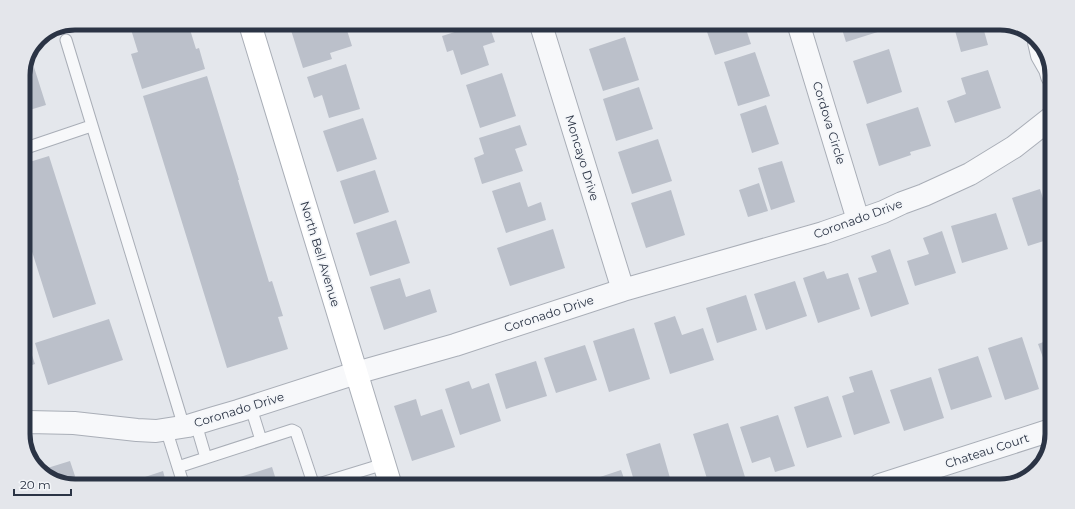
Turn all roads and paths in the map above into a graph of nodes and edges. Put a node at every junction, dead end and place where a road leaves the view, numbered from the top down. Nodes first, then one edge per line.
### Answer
1 (252, 30) edge
2 (543, 30) edge
3 (801, 30) edge
4 (66, 40) dead end
5 (1045, 123) edge
6 (91, 126) junction
7 (30, 147) edge
8 (858, 220) junction
9 (623, 290) junction
10 (356, 373) junction
11 (251, 408) junction
12 (30, 422) edge
13 (182, 427) junction
14 (1045, 432) edge
15 (261, 440) junction
16 (206, 458) junction
17 (178, 467) junction
18 (387, 474) edge
19 (183, 479) edge
20 (312, 479) edge
21 (351, 479) edge
22 (901, 479) edge

1 - 10 street, North Bell Avenue
2 - 9 street, Moncayo Drive
3 - 8 street, Cordova Circle
4 - 6 lane
5 - 8 street, Coronado Drive
6 - 7 lane
6 - 13 lane
8 - 9 street, Coronado Drive
9 - 10 street, Coronado Drive
10 - 11 street, Coronado Drive
10 - 18 street, North Bell Avenue
11 - 13 street, Coronado Drive
11 - 15 lane
12 - 13 street, Coronado Drive
13 - 16 lane
13 - 17 lane
14 - 22 street, Chateau Court
15 - 16 lane
15 - 20 lane
16 - 17 lane
17 - 19 lane
18 - 21 lane

